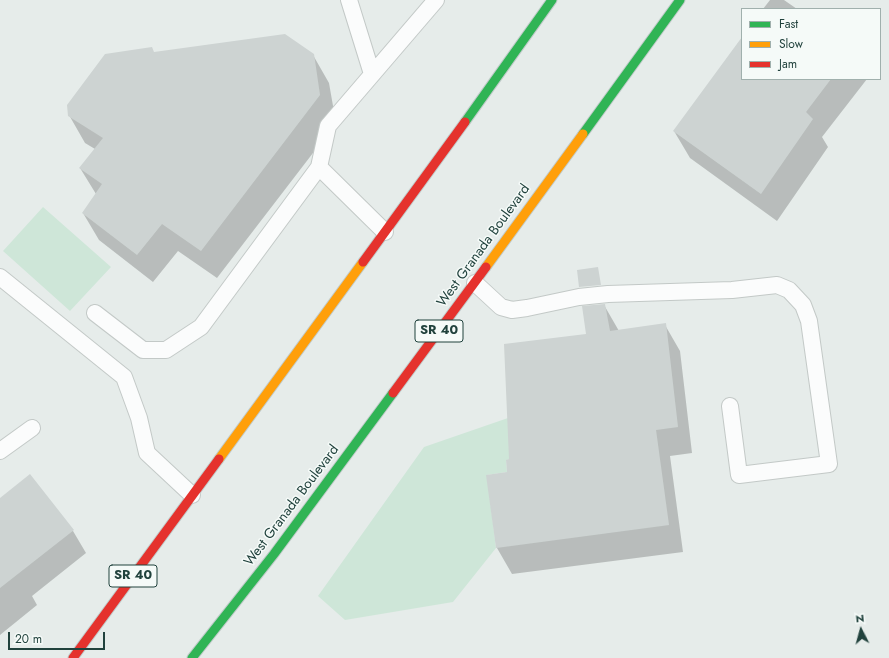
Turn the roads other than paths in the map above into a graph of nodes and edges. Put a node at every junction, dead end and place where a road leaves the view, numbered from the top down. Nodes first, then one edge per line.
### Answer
1 (349, 0) edge
2 (436, 0) edge
3 (552, 0) edge
4 (680, 0) edge
5 (372, 74) junction
6 (319, 167) junction
7 (385, 232) junction
8 (0, 277) edge
9 (475, 283) junction
10 (96, 313) dead end
11 (730, 406) dead end
12 (32, 428) dead end
13 (0, 451) edge
14 (192, 495) junction
15 (73, 658) edge
16 (192, 658) edge

1 - 5 lane
2 - 5 lane
3 - 7 main road, SR 40
4 - 9 main road, West Granada Boulevard / SR 40
5 - 6 lane
6 - 7 lane
6 - 10 lane
7 - 14 main road, SR 40
8 - 14 lane
9 - 11 lane
9 - 16 main road, West Granada Boulevard / SR 40
12 - 13 lane
14 - 15 main road, SR 40

